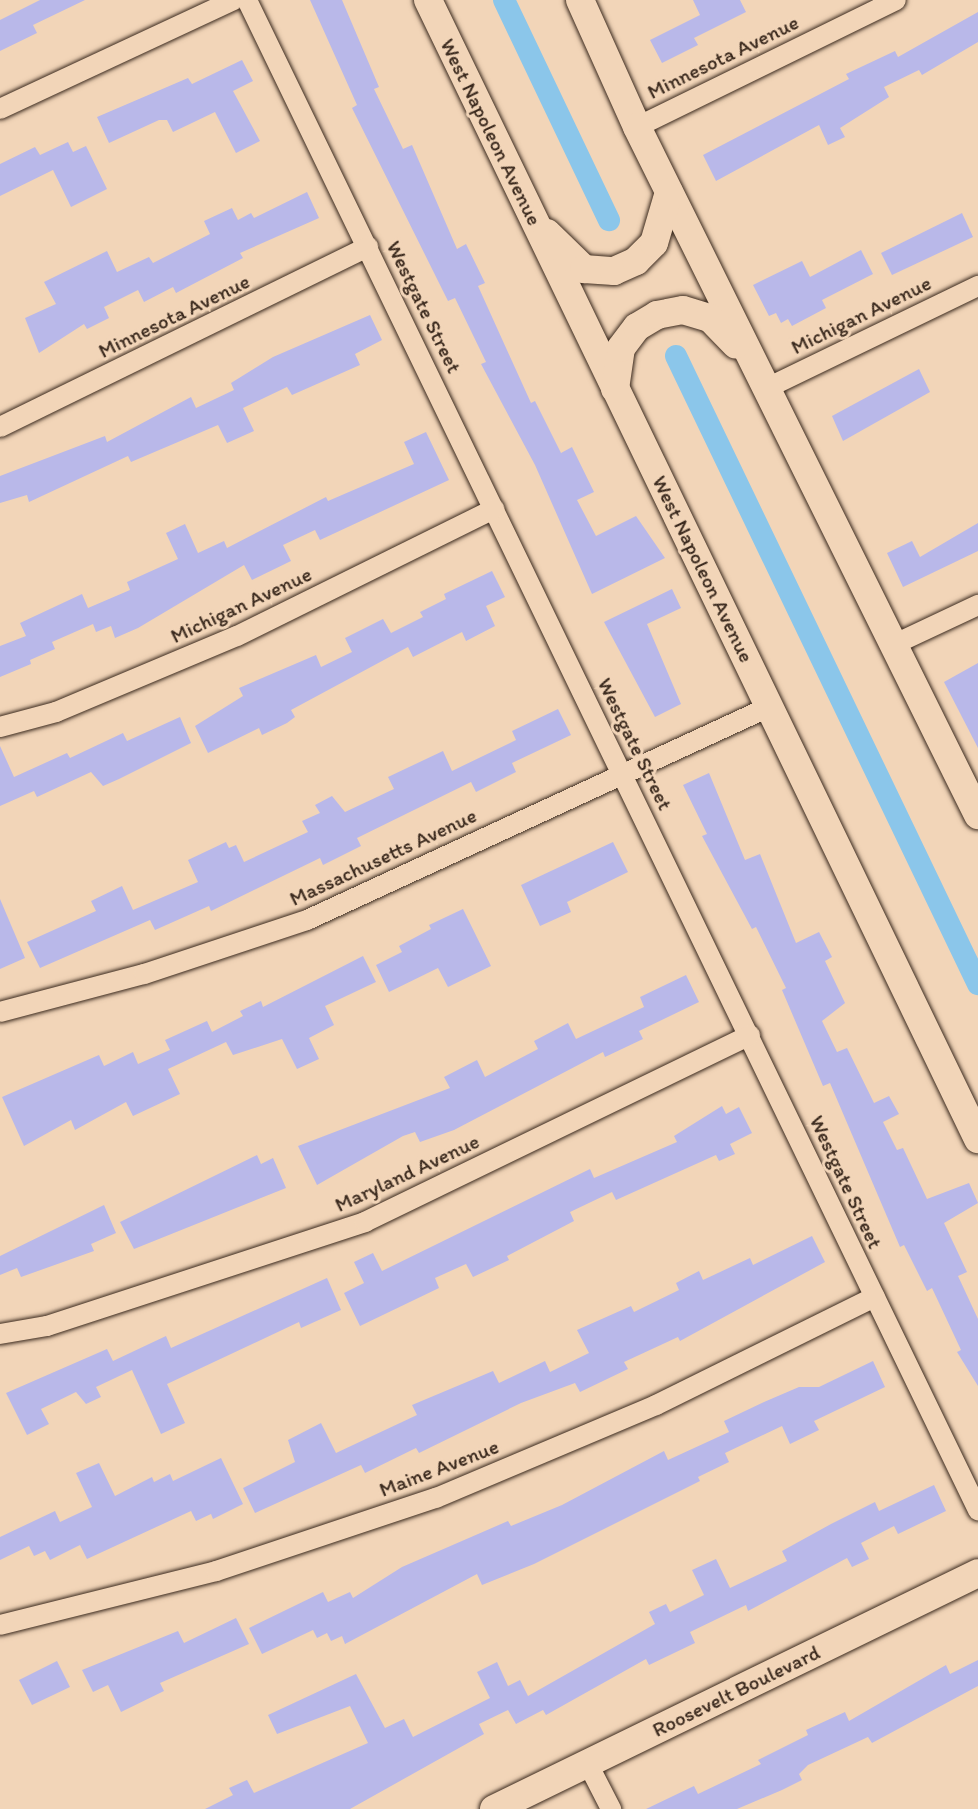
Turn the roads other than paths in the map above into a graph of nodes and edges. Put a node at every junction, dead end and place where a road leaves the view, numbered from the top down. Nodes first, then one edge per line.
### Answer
1 (234, 0) edge
2 (247, 0) edge
3 (428, 0) edge
4 (580, 0) edge
5 (896, 0) edge
6 (0, 109) edge
7 (637, 127) junction
8 (669, 192) junction
9 (533, 219) junction
10 (368, 246) junction
11 (978, 286) edge
12 (752, 362) junction
13 (765, 388) junction
14 (615, 389) junction
15 (0, 427) edge
16 (494, 509) junction
17 (978, 605) edge
18 (895, 644) junction
19 (771, 706) junction
20 (0, 727) edge
21 (622, 772) junction
22 (978, 815) edge
23 (0, 1012) edge
24 (750, 1035) junction
25 (978, 1139) edge
26 (874, 1298) junction
27 (0, 1334) edge
28 (978, 1510) edge
29 (978, 1573) edge
30 (0, 1624) edge
31 (588, 1764) junction
32 (494, 1809) edge
33 (611, 1809) edge

1 - 6 street
2 - 10 street, Westgate Street
3 - 9 main road, West Napoleon Avenue
4 - 7 main road
5 - 7 street, Minnesota Avenue
7 - 8 main road
8 - 9 main road
8 - 12 main road
9 - 14 main road, West Napoleon Avenue
10 - 15 street, Minnesota Avenue
10 - 16 street, Westgate Street
11 - 13 street, Michigan Avenue
12 - 13 main road
12 - 14 main road
13 - 18 main road
14 - 19 main road, West Napoleon Avenue
16 - 20 street, Michigan Avenue
16 - 21 street, Westgate Street
17 - 18 street
18 - 22 main road
19 - 21 street, Massachusetts Avenue
19 - 25 main road, West Napoleon Avenue
21 - 23 street, Massachusetts Avenue
21 - 24 street, Westgate Street
24 - 26 street, Westgate Street
24 - 27 street, Maryland Avenue
26 - 28 street, Westgate Street
26 - 30 street, Maine Avenue
29 - 31 main road, Roosevelt Boulevard
31 - 32 main road, Roosevelt Boulevard
31 - 33 street

